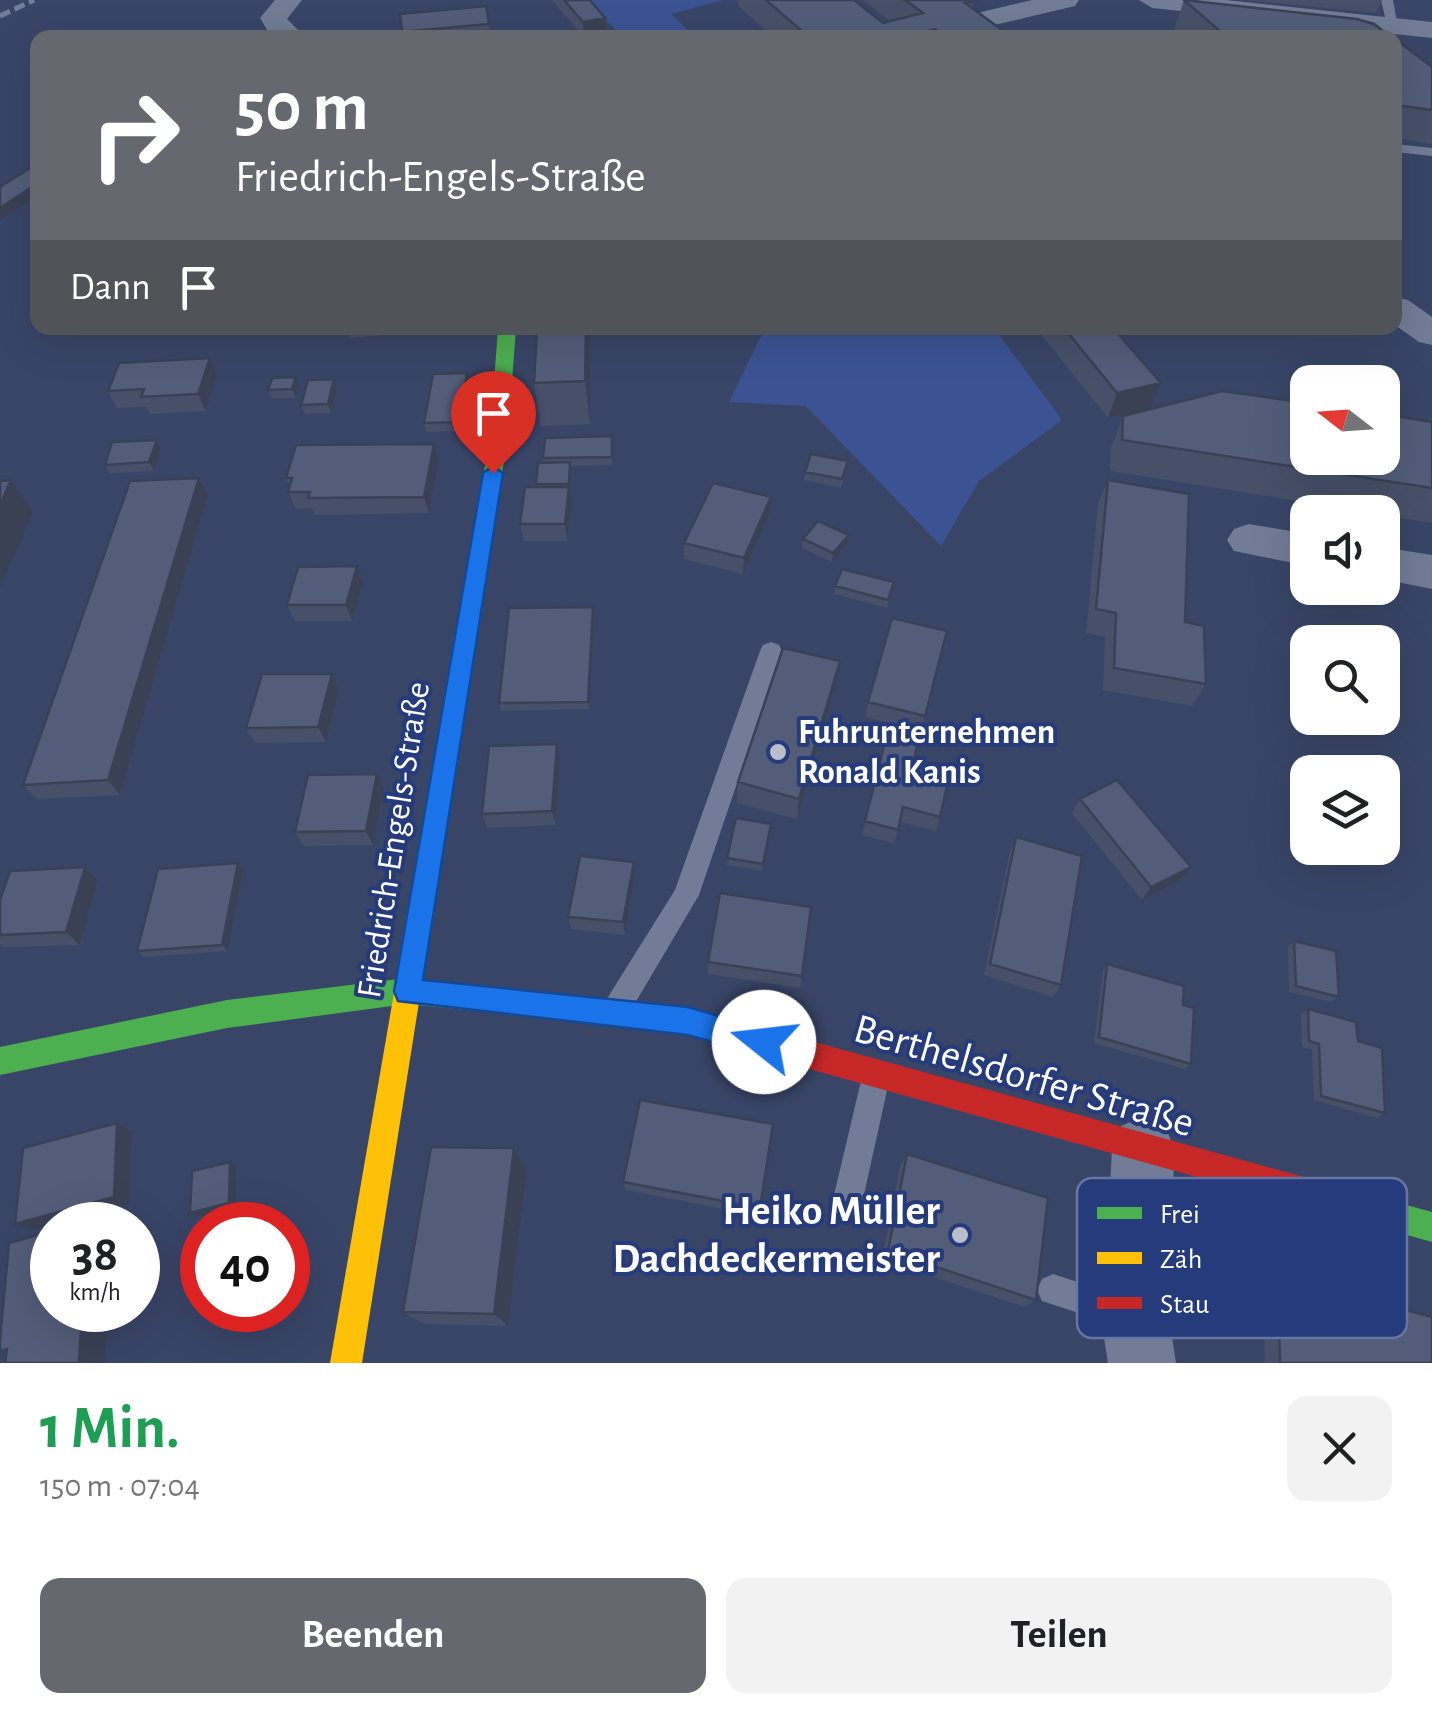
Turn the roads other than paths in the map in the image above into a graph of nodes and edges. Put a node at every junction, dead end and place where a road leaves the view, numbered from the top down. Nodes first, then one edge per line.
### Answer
1 (966, 0) edge
2 (1066, 0) edge
3 (1152, 0) edge
4 (1390, 13) edge
5 (990, 18) junction
6 (1337, 28) edge
7 (1007, 30) edge
8 (1432, 30) edge
9 (1402, 149) edge
10 (1432, 152) edge
11 (1402, 313) edge
12 (1432, 334) edge
13 (506, 335) edge
14 (1250, 540) dead end
15 (1290, 547) edge
16 (1400, 566) edge
17 (1432, 572) edge
18 (771, 651) dead end
19 (408, 991) junction
20 (614, 1013) junction
21 (0, 1061) edge
22 (877, 1074) junction
23 (1143, 1148) junction
24 (1142, 1178) edge
25 (1253, 1178) edge
26 (848, 1199) dead end
27 (1407, 1220) edge
28 (1432, 1227) edge
29 (1052, 1290) dead end
30 (1077, 1304) edge
31 (346, 1363) edge

1 - 5 street
2 - 5 street
3 - 6 street
4 - 6 street
4 - 8 street
5 - 7 street
9 - 10 lane
11 - 12 street
13 - 19 street, Friedrich-Engels-Straße
14 - 15 street
16 - 17 street
18 - 20 lane
19 - 20 street, Berthelsdorfer Straße
19 - 21 street, Berthelsdorfer Straße
19 - 31 street, Friedrich-Engels-Straße
20 - 22 street, Berthelsdorfer Straße
22 - 23 street, Berthelsdorfer Straße
22 - 26 lane
23 - 24 street
23 - 25 street, Berthelsdorfer Straße
27 - 28 street, Berthelsdorfer Straße
29 - 30 lane

